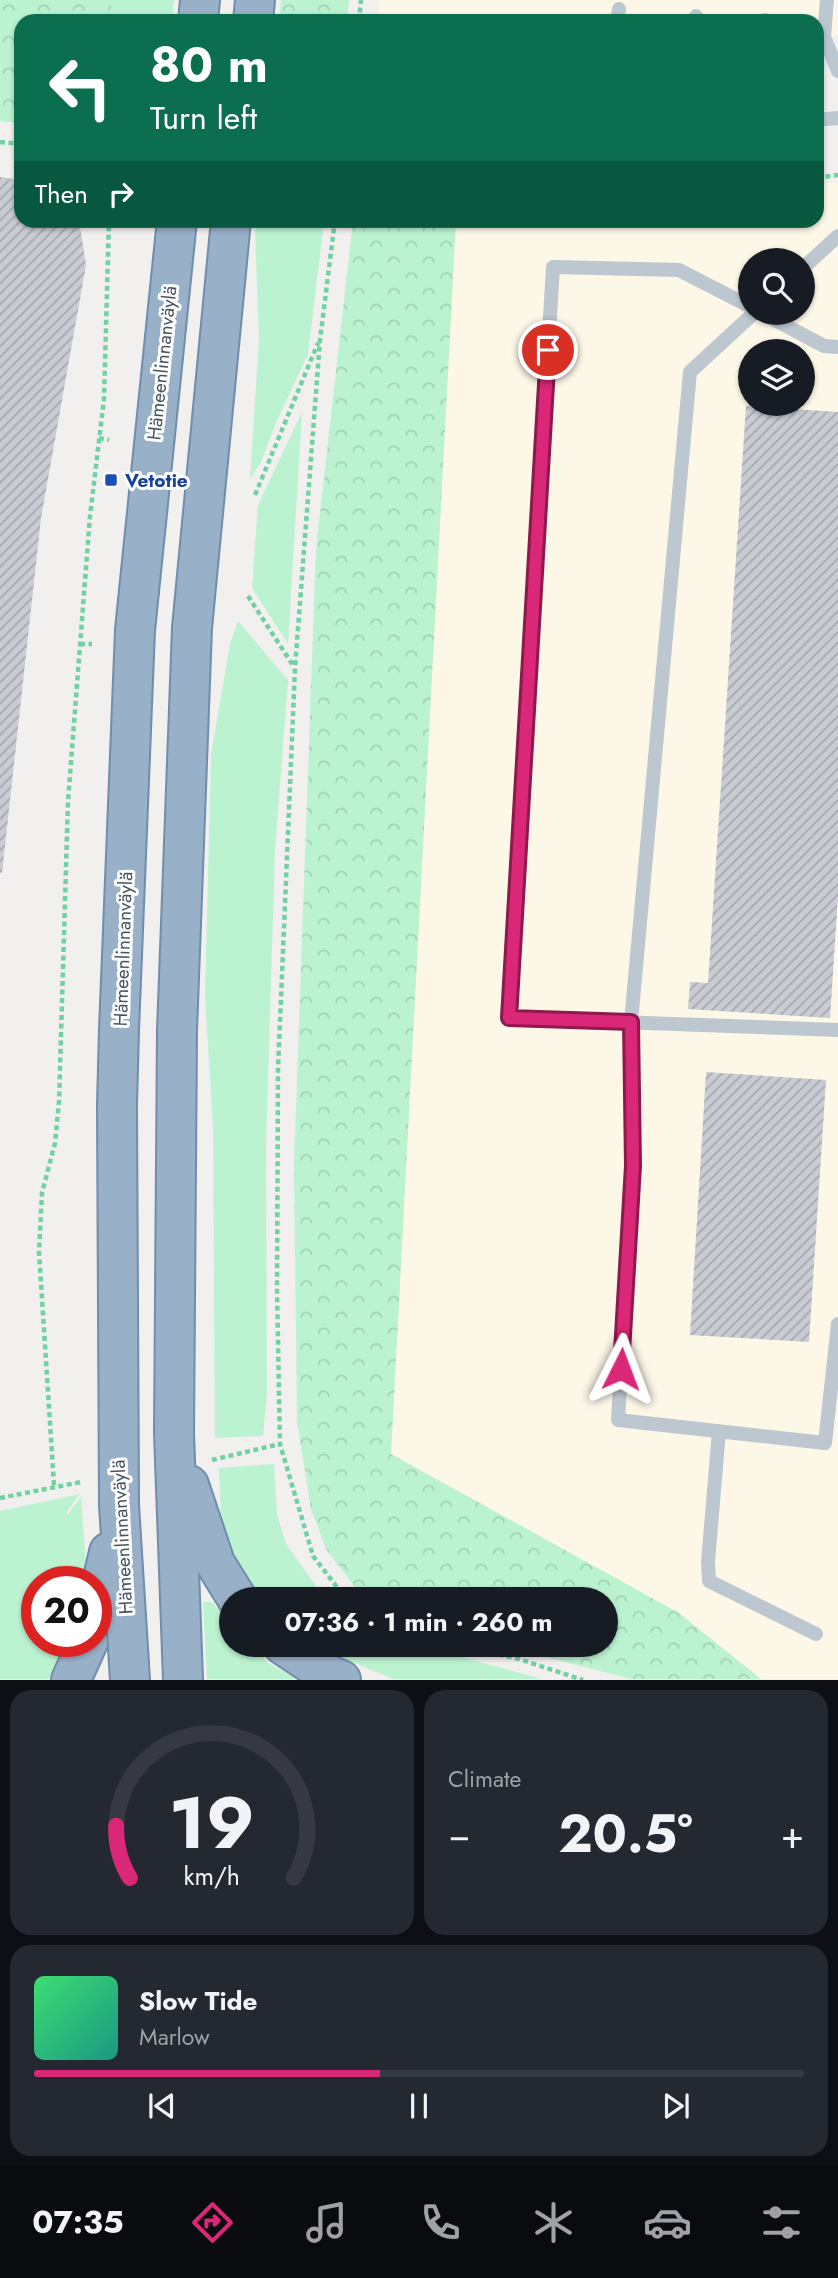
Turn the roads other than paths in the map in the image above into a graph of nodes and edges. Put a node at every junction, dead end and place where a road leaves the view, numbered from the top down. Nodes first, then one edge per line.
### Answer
1 (827, 0) edge
2 (838, 71) edge
3 (176, 228) edge
4 (230, 228) edge
5 (838, 236) edge
6 (815, 257) edge
7 (738, 300) edge
8 (741, 325) edge
9 (785, 325) edge
10 (838, 347) edge
11 (631, 1022) junction
12 (838, 1030) edge
13 (838, 1324) edge
14 (719, 1431) junction
15 (174, 1433) junction
16 (119, 1505) junction
17 (106, 1566) edge
18 (230, 1587) edge
19 (816, 1634) dead end
20 (81, 1657) edge
21 (302, 1657) edge
22 (71, 1679) edge
23 (130, 1679) edge
24 (183, 1679) edge
25 (341, 1679) edge

1 - 2 lane
3 - 16 highway, Hämeenlinnanväylä
4 - 15 highway
5 - 6 lane
7 - 11 lane
8 - 11 lane
9 - 10 lane
11 - 12 lane
11 - 14 lane
13 - 14 lane
14 - 19 lane
15 - 18 highway
15 - 24 highway
16 - 17 highway
16 - 23 highway, Hämeenlinnanväylä
20 - 22 highway
21 - 25 highway

